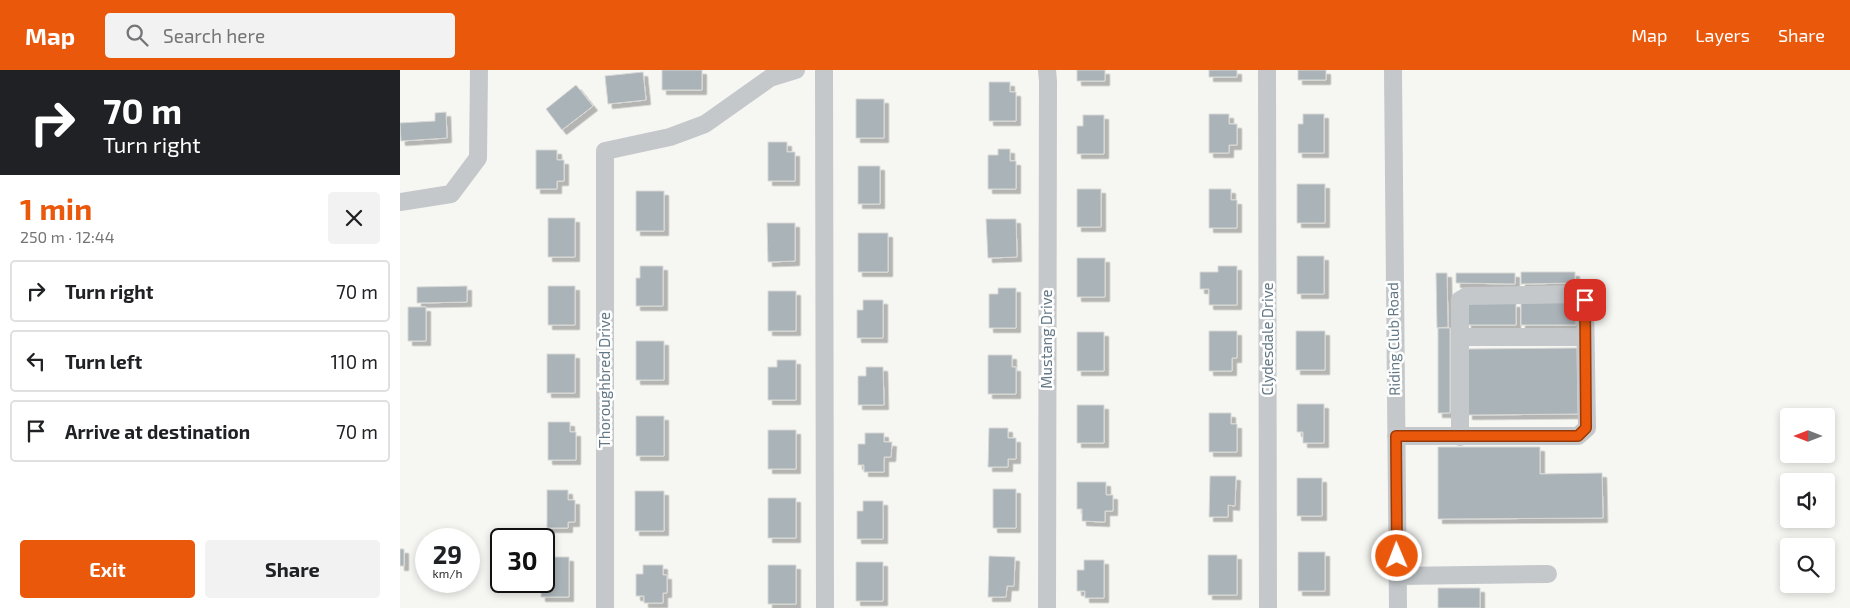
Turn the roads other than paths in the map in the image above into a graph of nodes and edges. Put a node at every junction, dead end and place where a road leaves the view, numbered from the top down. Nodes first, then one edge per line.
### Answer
1 (479, 70) edge
2 (796, 70) edge
3 (824, 70) edge
4 (1047, 70) edge
5 (1267, 70) edge
6 (1393, 70) edge
7 (400, 202) edge
8 (1460, 337) junction
9 (1585, 337) junction
10 (1396, 436) junction
11 (1460, 436) junction
12 (1548, 574) dead end
13 (1398, 576) junction
14 (605, 608) edge
15 (825, 608) edge
16 (1047, 608) edge
17 (1268, 608) edge
18 (1398, 608) edge

1 - 7 street
2 - 14 street, Thoroughbred Drive
3 - 15 street
4 - 16 street, Mustang Drive
5 - 17 street, Clydesdale Drive
6 - 10 street, Riding Club Road
8 - 9 street
8 - 9 street
8 - 11 street
9 - 11 street
10 - 11 street
10 - 13 street, Riding Club Road
12 - 13 street
13 - 18 street, Riding Club Road

